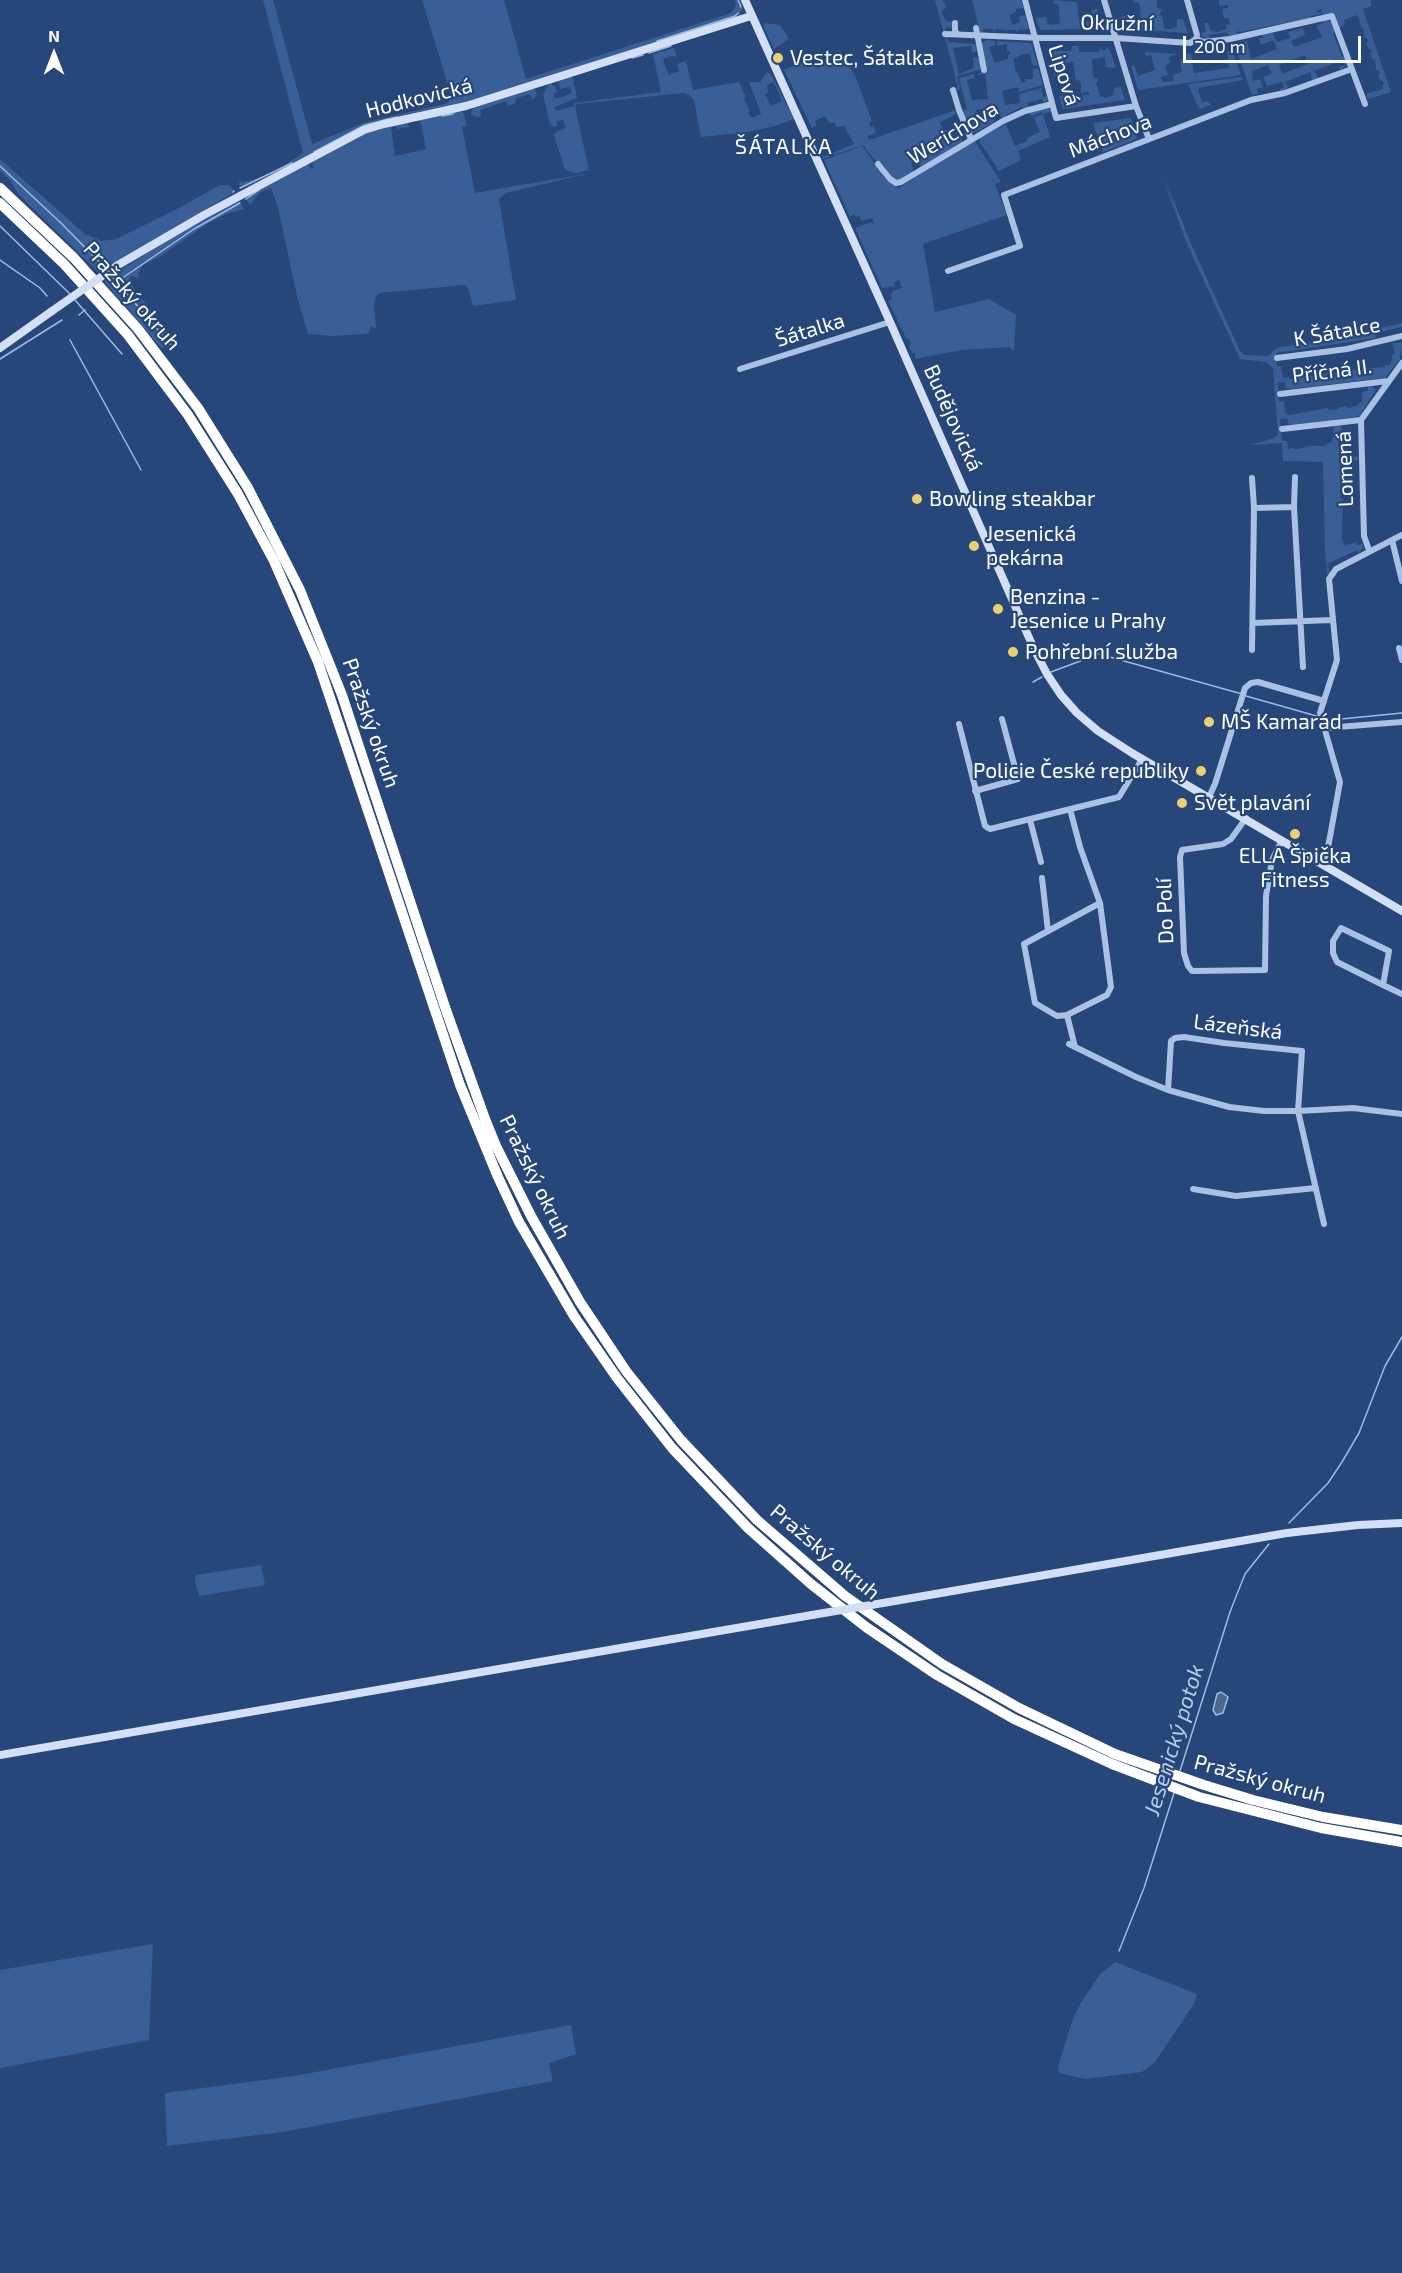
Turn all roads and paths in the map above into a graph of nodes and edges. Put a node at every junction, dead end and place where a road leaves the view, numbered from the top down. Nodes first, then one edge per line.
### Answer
1 (745, 0) edge
2 (1025, 0) edge
3 (1104, 0) edge
4 (1187, 0) edge
5 (751, 16) junction
6 (955, 23) dead end
7 (976, 32) junction
8 (945, 34) dead end
9 (958, 34) junction
10 (1035, 38) junction
11 (1116, 38) junction
12 (1196, 39) junction
13 (1352, 69) junction
14 (984, 70) dead end
15 (953, 90) dead end
16 (1052, 104) junction
17 (1365, 104) dead end
18 (1136, 106) junction
19 (971, 139) junction
20 (1149, 139) junction
21 (879, 164) dead end
22 (0, 188) edge
23 (0, 204) edge
24 (948, 272) dead end
25 (890, 322) junction
26 (1402, 336) edge
27 (0, 348) edge
28 (1277, 358) dead end
29 (1402, 363) edge
30 (740, 369) dead end
31 (1388, 381) junction
32 (1280, 394) dead end
33 (1360, 420) junction
34 (1282, 429) dead end
35 (1295, 477) dead end
36 (1252, 478) dead end
37 (1294, 507) junction
38 (1254, 508) junction
39 (1402, 535) edge
40 (1392, 540) junction
41 (1370, 550) junction
42 (1402, 581) edge
43 (1332, 620) junction
44 (1300, 622) junction
45 (1253, 623) junction
46 (1399, 648) dead end
47 (1252, 650) dead end
48 (1402, 660) edge
49 (1302, 667) dead end
50 (1324, 701) junction
51 (1002, 719) dead end
52 (1402, 722) edge
53 (959, 724) dead end
54 (1325, 728) junction
55 (1142, 759) junction
56 (975, 791) junction
57 (1209, 797) junction
58 (1070, 809) junction
59 (1246, 818) junction
60 (1030, 819) junction
61 (1282, 840) junction
62 (1041, 862) dead end
63 (1322, 863) junction
64 (1042, 878) dead end
65 (1100, 903) junction
66 (1402, 911) edge
67 (1048, 931) junction
68 (1383, 984) junction
69 (1402, 994) edge
70 (1067, 1016) junction
71 (1168, 1090) junction
72 (1298, 1111) junction
73 (1402, 1114) edge
74 (1316, 1188) junction
75 (1193, 1189) dead end
76 (1324, 1224) dead end
77 (1402, 1523) edge
78 (0, 1755) edge
79 (1402, 1830) edge
80 (1402, 1842) edge

1 - 5 main road, Budějovická
2 - 10 street
3 - 11 street
4 - 12 street
5 - 25 main road, Budějovická
5 - 27 main road, Hodkovická, bridge
6 - 9 street
7 - 9 street, Okružní
7 - 10 street, Okružní
7 - 14 street
8 - 9 street, Okružní
10 - 11 street, Okružní
10 - 16 street, Lipová
11 - 12 street, Okružní
11 - 18 street
12 - 13 street, Okružní
13 - 17 street
13 - 20 street, Máchova
15 - 19 street
16 - 18 street, Lipová
16 - 19 street, Werichova
18 - 20 street
19 - 21 street, Werichova
20 - 24 street, Máchova
22 - 79 highway, Pražský okruh
23 - 80 highway, Pražský okruh
25 - 30 street, Šátalka
25 - 55 main road, Budějovická
26 - 28 street, K Šátalce
29 - 31 street, Lomená
31 - 32 street, Příčná II.
31 - 33 street, Lomená
33 - 34 street
33 - 41 street, Lomená
35 - 37 street
36 - 38 street
37 - 38 street
37 - 44 street
38 - 45 street
39 - 40 street
40 - 41 street
40 - 42 street
41 - 43 street
43 - 44 street
43 - 50 street
44 - 45 street
44 - 49 street
45 - 47 street
46 - 48 street
50 - 54 street
50 - 57 street
51 - 56 street
52 - 54 street
53 - 56 street
54 - 63 street
55 - 57 main road, Budějovická
55 - 58 street
56 - 60 street
57 - 59 main road, Budějovická
58 - 60 street
58 - 65 street
59 - 61 main road, Budějovická
59 - 61 street, Do Polí
60 - 62 street
61 - 63 main road, Budějovická
63 - 66 main road, Budějovická
64 - 67 street
65 - 67 street
65 - 70 street
67 - 70 street
68 - 68 street
68 - 69 street
70 - 71 street
71 - 72 street
71 - 72 street, Lázeňská
72 - 73 street
72 - 74 street
74 - 75 street
74 - 76 street
77 - 78 main road, bridge

